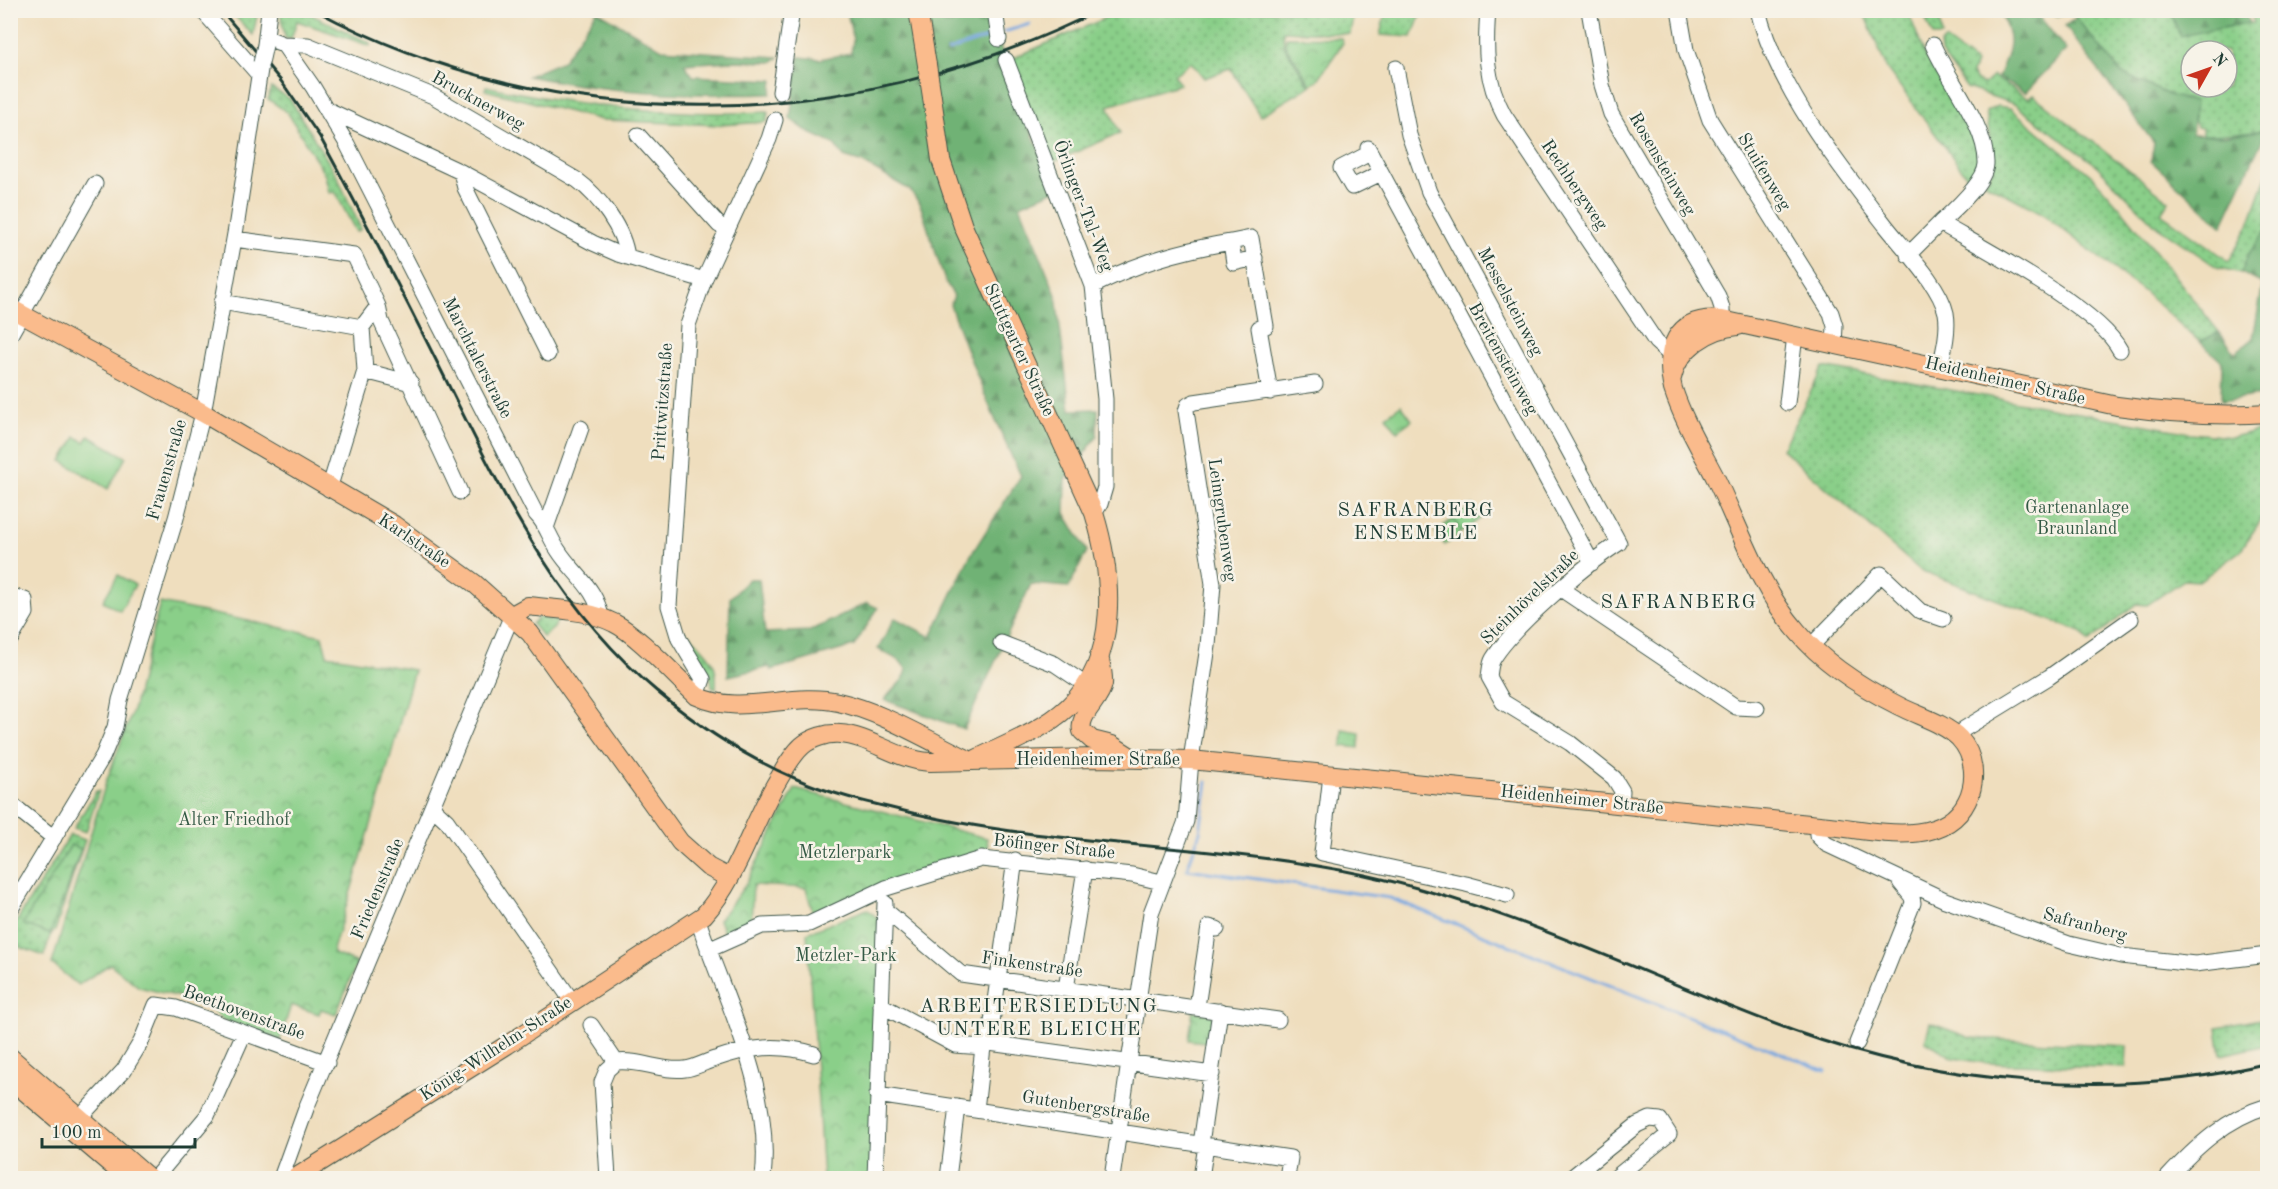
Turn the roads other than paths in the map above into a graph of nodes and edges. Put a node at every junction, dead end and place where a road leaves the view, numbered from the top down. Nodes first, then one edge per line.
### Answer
1 (202, 10) edge
2 (270, 10) edge
3 (792, 10) edge
4 (918, 10) edge
5 (995, 10) edge
6 (1488, 10) edge
7 (1589, 10) edge
8 (1680, 10) edge
9 (1758, 10) edge
10 (998, 35) dead end
11 (266, 42) junction
12 (283, 44) junction
13 (1933, 45) dead end
14 (1006, 60) dead end
15 (1396, 68) dead end
16 (260, 69) junction
17 (780, 92) dead end
18 (326, 109) junction
19 (775, 120) dead end
20 (638, 135) dead end
21 (461, 172) junction
22 (1381, 173) junction
23 (95, 184) dead end
24 (1940, 223) junction
25 (727, 229) junction
26 (234, 239) junction
27 (1908, 255) junction
28 (627, 256) junction
29 (704, 280) junction
30 (1093, 286) junction
31 (222, 302) junction
32 (378, 306) junction
33 (16, 311) edge
34 (1722, 324) junction
35 (362, 327) junction
36 (10, 335) edge
37 (1794, 335) junction
38 (1834, 344) junction
39 (2120, 350) dead end
40 (548, 354) dead end
41 (1674, 360) junction
42 (1940, 367) junction
43 (365, 371) junction
44 (411, 383) junction
45 (1315, 384) dead end
46 (1270, 392) junction
47 (1786, 403) dead end
48 (203, 413) junction
49 (2268, 413) edge
50 (581, 428) dead end
51 (329, 489) junction
52 (460, 492) dead end
53 (1094, 513) junction
54 (547, 525) junction
55 (1619, 543) joint
56 (1592, 563) junction
57 (1562, 589) junction
58 (18, 597) edge
59 (512, 615) junction
60 (601, 618) junction
61 (1943, 619) dead end
62 (2131, 619) dead end
63 (10, 640) edge
64 (1001, 643) dead end
65 (1811, 646) junction
66 (1099, 656) junction
67 (1086, 685) junction
68 (697, 696) junction
69 (1757, 708) dead end
70 (1958, 737) junction
71 (1134, 759) junction
72 (1191, 760) junction
73 (971, 761) junction
74 (1331, 775) junction
75 (10, 803) edge
76 (1622, 805) junction
77 (432, 807) junction
78 (1817, 825) junction
79 (54, 838) junction
80 (1014, 860) junction
81 (1085, 869) junction
82 (729, 878) junction
83 (1900, 879) junction
84 (1161, 882) junction
85 (886, 888) junction
86 (1507, 895) dead end
87 (10, 910) edge
88 (885, 910) junction
89 (698, 920) junction
90 (1217, 929) dead end
91 (708, 950) junction
92 (2268, 955) edge
93 (997, 980) junction
94 (1066, 989) junction
95 (1138, 999) junction
96 (572, 1001) junction
97 (881, 1005) junction
98 (1197, 1007) junction
99 (1220, 1011) junction
100 (1278, 1020) dead end
101 (591, 1025) dead end
102 (244, 1033) junction
103 (1857, 1043) dead end
104 (986, 1045) junction
105 (745, 1049) junction
106 (813, 1054) dead end
107 (10, 1057) edge
108 (1129, 1061) junction
109 (616, 1062) junction
110 (327, 1063) junction
111 (1212, 1074) junction
112 (10, 1079) edge
113 (877, 1095) junction
114 (2268, 1106) edge
115 (957, 1107) junction
116 (976, 1110) junction
117 (74, 1124) junction
118 (1118, 1132) junction
119 (1203, 1145) junction
120 (306, 1175) edge
121 (127, 1179) edge
122 (149, 1179) edge
123 (155, 1179) edge
124 (281, 1179) edge
125 (608, 1179) edge
126 (763, 1179) edge
127 (875, 1179) edge
128 (948, 1179) edge
129 (1112, 1179) edge
130 (1201, 1179) edge
131 (1287, 1179) edge
132 (1571, 1179) edge
133 (1615, 1179) edge
134 (2167, 1179) edge

1 - 16 street
2 - 11 street, Frauenstraße
3 - 17 street
4 - 53 main road, Stuttgarter Straße, bridge
5 - 10 street
6 - 41 street, Rechbergweg
7 - 34 street, Rosensteinweg
8 - 38 street, Stuifenweg
9 - 27 street
11 - 12 street, Brucknerweg
11 - 16 street, Frauenstraße, bridge
12 - 18 street, Marchtalerstraße
12 - 28 street, Brucknerweg
13 - 24 street
14 - 30 street, Örlinger-Tal-Weg
15 - 55 street, Messelsteinweg
16 - 26 street, Frauenstraße
18 - 21 street
18 - 54 street, Marchtalerstraße
19 - 25 street, Prittwitzstraße
20 - 25 street
21 - 28 street
21 - 40 street
22 - 22 street, Breitensteinweg
22 - 56 street, Breitensteinweg
23 - 33 street
24 - 27 street
24 - 39 street
25 - 29 street, Prittwitzstraße
26 - 31 street, Frauenstraße
26 - 32 street
27 - 42 street
28 - 29 street
29 - 68 street, Prittwitzstraße
30 - 46 street
30 - 53 street, Örlinger-Tal-Weg
31 - 35 street
31 - 48 street, Frauenstraße
32 - 35 street
32 - 44 street
33 - 36 street
33 - 48 main road, Karlstraße
34 - 37 main road, Heidenheimer Straße
34 - 41 main road, Heidenheimer Straße
35 - 43 street
37 - 38 main road, Heidenheimer Straße
37 - 47 street
38 - 42 main road, Heidenheimer Straße
41 - 65 main road, Heidenheimer Straße
42 - 49 main road, Heidenheimer Straße
43 - 44 street
43 - 51 street
44 - 52 street
45 - 46 street, Leimgrubenweg
46 - 72 street, Leimgrubenweg
48 - 51 main road, Karlstraße
48 - 79 street, Frauenstraße
50 - 54 street
51 - 59 main road, Karlstraße
53 - 66 main road, Stuttgarter Straße
54 - 60 street, Marchtalerstraße
55 - 56 street, Steinhövelstraße
56 - 57 street, Steinhövelstraße
57 - 69 street
57 - 76 street, Steinhövelstraße
58 - 63 street
59 - 60 main road
59 - 77 street, Friedenstraße
59 - 82 main road, Karlstraße
60 - 68 main road
61 - 65 street
62 - 70 street
64 - 67 street
65 - 70 main road, Heidenheimer Straße
66 - 67 main road, Stuttgarter Straße
66 - 71 main road
67 - 73 main road, Stuttgarter Straße
68 - 73 main road
70 - 78 main road, Heidenheimer Straße
71 - 72 main road, Heidenheimer Straße
71 - 73 main road, Heidenheimer Straße
72 - 74 main road, Heidenheimer Straße
72 - 84 street
73 - 82 main road, Heidenheimer Straße
74 - 76 main road, Heidenheimer Straße
74 - 86 street
75 - 79 street
76 - 78 main road, Heidenheimer Straße
77 - 96 street
77 - 110 street, Friedenstraße
78 - 83 street, Safranberg
79 - 87 street, Frauenstraße
80 - 81 street, Böfinger Straße
80 - 85 street, Böfinger Straße
80 - 93 street
81 - 84 street, Böfinger Straße
81 - 94 street
82 - 89 main road, König-Wilhelm-Straße
83 - 92 street, Safranberg
83 - 103 street
84 - 95 street
85 - 88 street
85 - 91 street, Böfinger Straße
88 - 93 street, Finkenstraße
88 - 97 street
89 - 91 street
89 - 96 main road, König-Wilhelm-Straße
90 - 98 street
91 - 105 street
93 - 94 street, Finkenstraße
93 - 104 street
94 - 95 street, Finkenstraße
95 - 98 street, Finkenstraße
95 - 108 street
96 - 120 main road, König-Wilhelm-Straße
97 - 104 street
97 - 113 street
98 - 99 street, Finkenstraße
99 - 100 street, Finkenstraße
99 - 111 street
101 - 109 street
102 - 110 street, Beethovenstraße
102 - 117 street, Beethovenstraße
102 - 123 street
104 - 108 street
104 - 116 street
105 - 106 street
105 - 109 street
105 - 126 street
107 - 117 main road
108 - 111 street
108 - 118 street
109 - 125 street
110 - 124 street, Friedenstraße
111 - 119 street
112 - 117 main road
113 - 115 street, Gutenbergstraße
113 - 127 street
114 - 134 street
115 - 116 street, Gutenbergstraße
115 - 128 street
116 - 118 street, Gutenbergstraße
117 - 121 main road
117 - 122 main road
118 - 119 street, Gutenbergstraße
118 - 129 street
119 - 130 street
119 - 131 street, Gutenbergstraße
132 - 133 street

